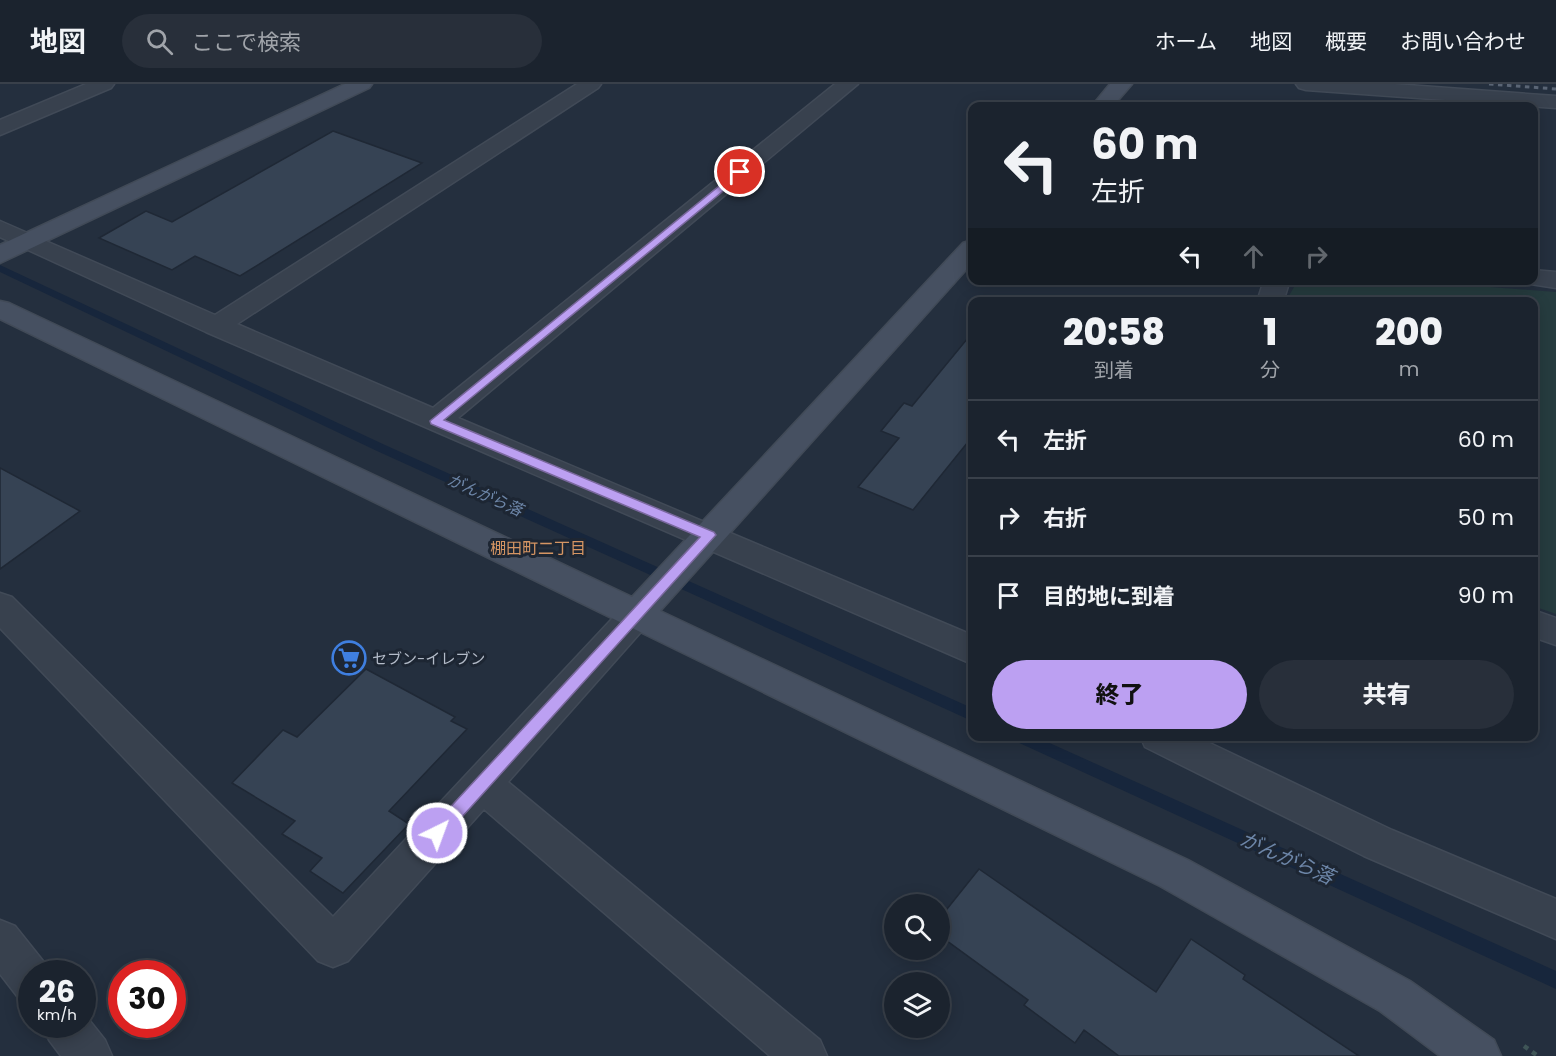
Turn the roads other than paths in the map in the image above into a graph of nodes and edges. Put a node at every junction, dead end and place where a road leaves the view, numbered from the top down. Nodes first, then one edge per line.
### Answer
1 (104, 84) edge
2 (362, 84) edge
3 (591, 84) edge
4 (848, 84) edge
5 (1122, 84) edge
6 (1306, 84) edge
7 (1440, 89) edge
8 (1382, 98) edge
9 (1106, 102) edge
10 (1556, 102) edge
11 (0, 128) edge
12 (0, 228) edge
13 (29, 242) junction
14 (968, 252) edge
15 (0, 255) edge
16 (1538, 278) edge
17 (1556, 280) edge
18 (0, 309) edge
19 (216, 326) junction
20 (436, 421) junction
21 (710, 535) junction
22 (0, 606) edge
23 (636, 615) junction
24 (1538, 625) edge
25 (1556, 632) edge
26 (968, 648) edge
27 (1168, 741) edge
28 (482, 784) junction
29 (1556, 919) edge
30 (0, 940) edge
31 (18, 963) edge
32 (76, 1038) edge
33 (89, 1056) edge
34 (804, 1056) edge
35 (1478, 1056) edge

1 - 11 street
2 - 13 street
3 - 19 street
4 - 20 street
5 - 9 street
6 - 8 street
7 - 8 street
7 - 10 street
12 - 13 street
13 - 15 street
13 - 19 street
14 - 21 street
16 - 17 street
18 - 23 street
19 - 20 street
20 - 21 street
21 - 23 street
21 - 26 street
22 - 28 street
23 - 28 street
23 - 35 street
24 - 25 street
27 - 29 street
28 - 34 street
30 - 31 street
32 - 33 street

